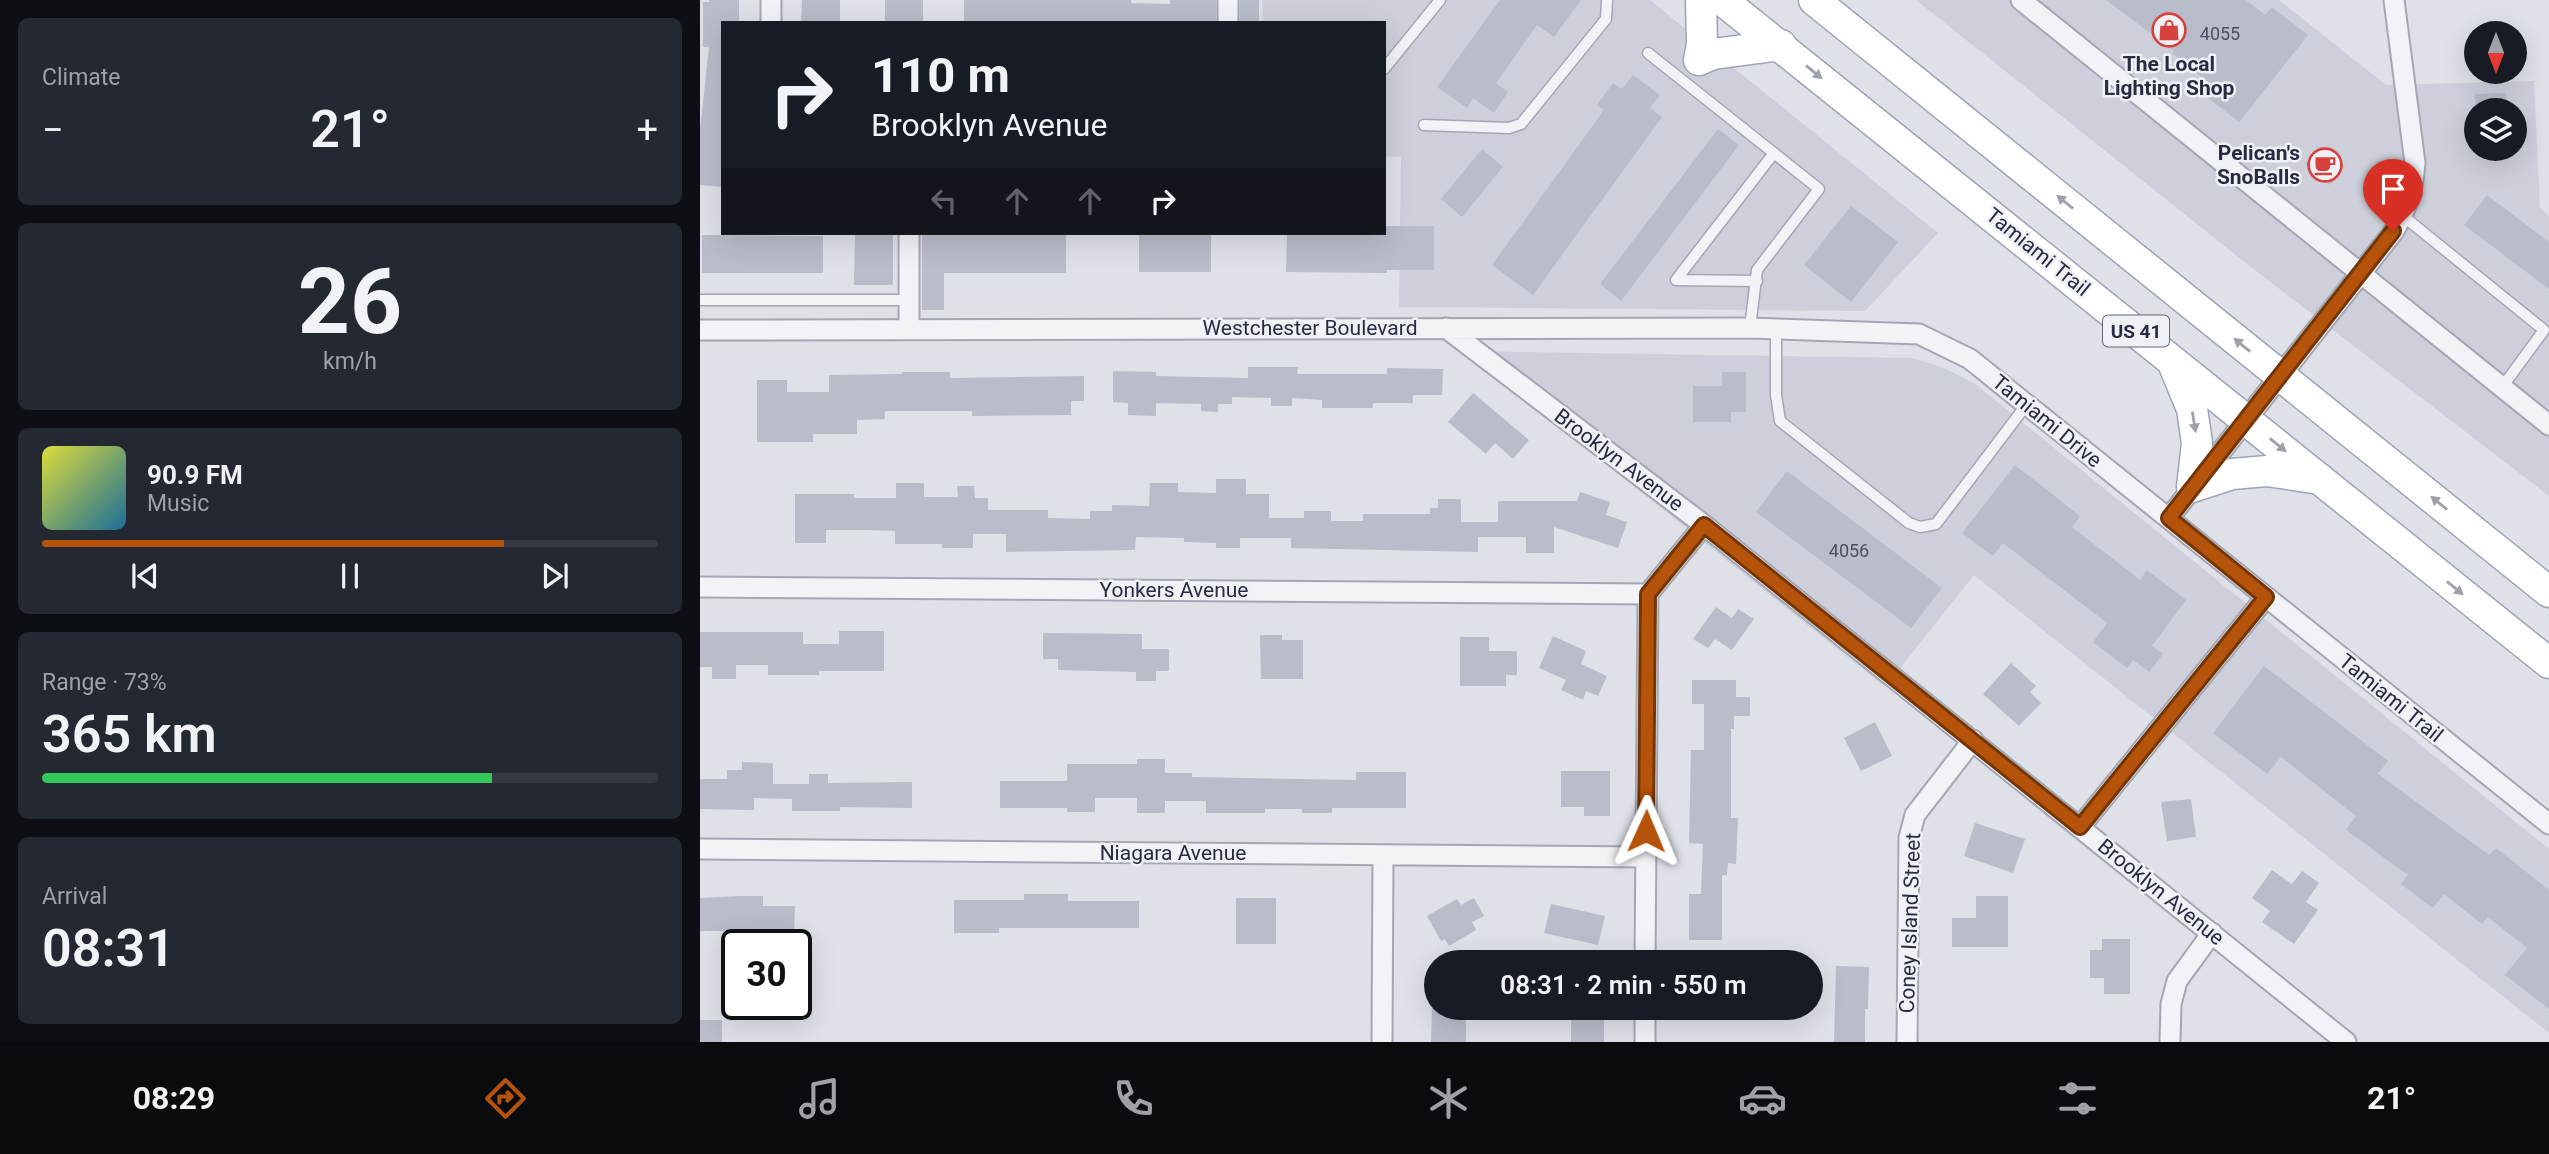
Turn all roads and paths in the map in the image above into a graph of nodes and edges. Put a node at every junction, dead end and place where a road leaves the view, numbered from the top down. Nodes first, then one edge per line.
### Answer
1 (771, 0) edge
2 (1227, 0) edge
3 (1440, 0) edge
4 (1607, 0) edge
5 (1701, 0) edge
6 (1722, 0) edge
7 (1814, 0) edge
8 (2021, 0) edge
9 (2394, 0) edge
10 (771, 21) edge
11 (1228, 21) edge
12 (1781, 45) junction
13 (1647, 53) dead end
14 (1386, 67) edge
15 (1690, 70) junction
16 (1424, 125) dead end
17 (1774, 153) junction
18 (2403, 216) junction
19 (909, 235) edge
20 (2359, 274) junction
21 (1757, 281) junction
22 (700, 300) edge
23 (909, 300) junction
24 (1447, 328) junction
25 (1750, 328) junction
26 (909, 329) junction
27 (700, 330) edge
28 (1776, 330) junction
29 (2547, 333) edge
30 (1919, 334) joint
31 (2172, 360) junction
32 (2281, 376) junction
33 (2503, 386) junction
34 (2026, 404) junction
35 (2246, 419) junction
36 (2549, 425) edge
37 (2320, 479) junction
38 (2192, 487) junction
39 (2169, 518) junction
40 (1704, 525) junction
41 (700, 587) edge
42 (2549, 592) edge
43 (1648, 594) junction
44 (2266, 597) junction
45 (2549, 663) edge
46 (1973, 740) junction
47 (2549, 824) edge
48 (2080, 827) junction
49 (700, 849) edge
50 (1383, 855) junction
51 (1646, 857) junction
52 (2213, 933) junction
53 (1645, 950) edge
54 (1645, 1020) edge
55 (1382, 1042) edge
56 (1645, 1042) edge
57 (1907, 1042) edge
58 (2170, 1042) edge
59 (2347, 1042) edge

1 - 10 street
2 - 11 street
3 - 14 lane
4 - 16 lane
5 - 15 main road
6 - 12 main road, Tamiami Trail / US 41
32 -> 7 main road, US 41
8 - 20 street
9 - 18 street
12 - 15 main road
12 -> 31 main road, Tamiami Trail / US 41
13 - 15 lane
15 - 17 lane
17 - 21 lane
17 - 21 lane
18 - 20 street
18 - 29 lane
19 - 23 street
20 - 32 street
20 - 33 street
21 - 25 lane
22 - 23 lane
23 - 26 street
24 - 25 street, Westchester Boulevard
24 - 26 street, Westchester Boulevard
24 - 40 street, Brooklyn Avenue
25 - 28 street, Westchester Boulevard
26 - 27 street, Westchester Boulevard
28 - 30 street, Westchester Boulevard
28 - 34 lane
29 - 33 lane
30 - 34 street, Tamiami Drive
31 - 35 main road, Tamiami Trail / US 41
31 -> 38 main road
32 - 35 street
42 -> 32 main road, US 41
33 - 36 street
34 - 39 street, Tamiami Drive
35 -> 37 main road, Tamiami Trail / US 41
35 - 38 street
37 - 38 main road
37 -> 45 main road, Tamiami Trail / US 41
38 - 39 street
39 - 44 street, Tamiami Trail
40 - 43 street
40 - 46 street, Brooklyn Avenue
41 - 43 street, Yonkers Avenue
43 - 51 street
44 - 47 street, Tamiami Trail
44 - 48 street
46 - 48 street, Brooklyn Avenue
46 - 57 street, Coney Island Street
48 - 52 street, Brooklyn Avenue
49 - 50 street, Niagara Avenue
50 - 51 street, Niagara Avenue
50 - 55 street
51 - 53 street
52 - 58 street
52 - 59 street, Brooklyn Avenue
54 - 56 street

